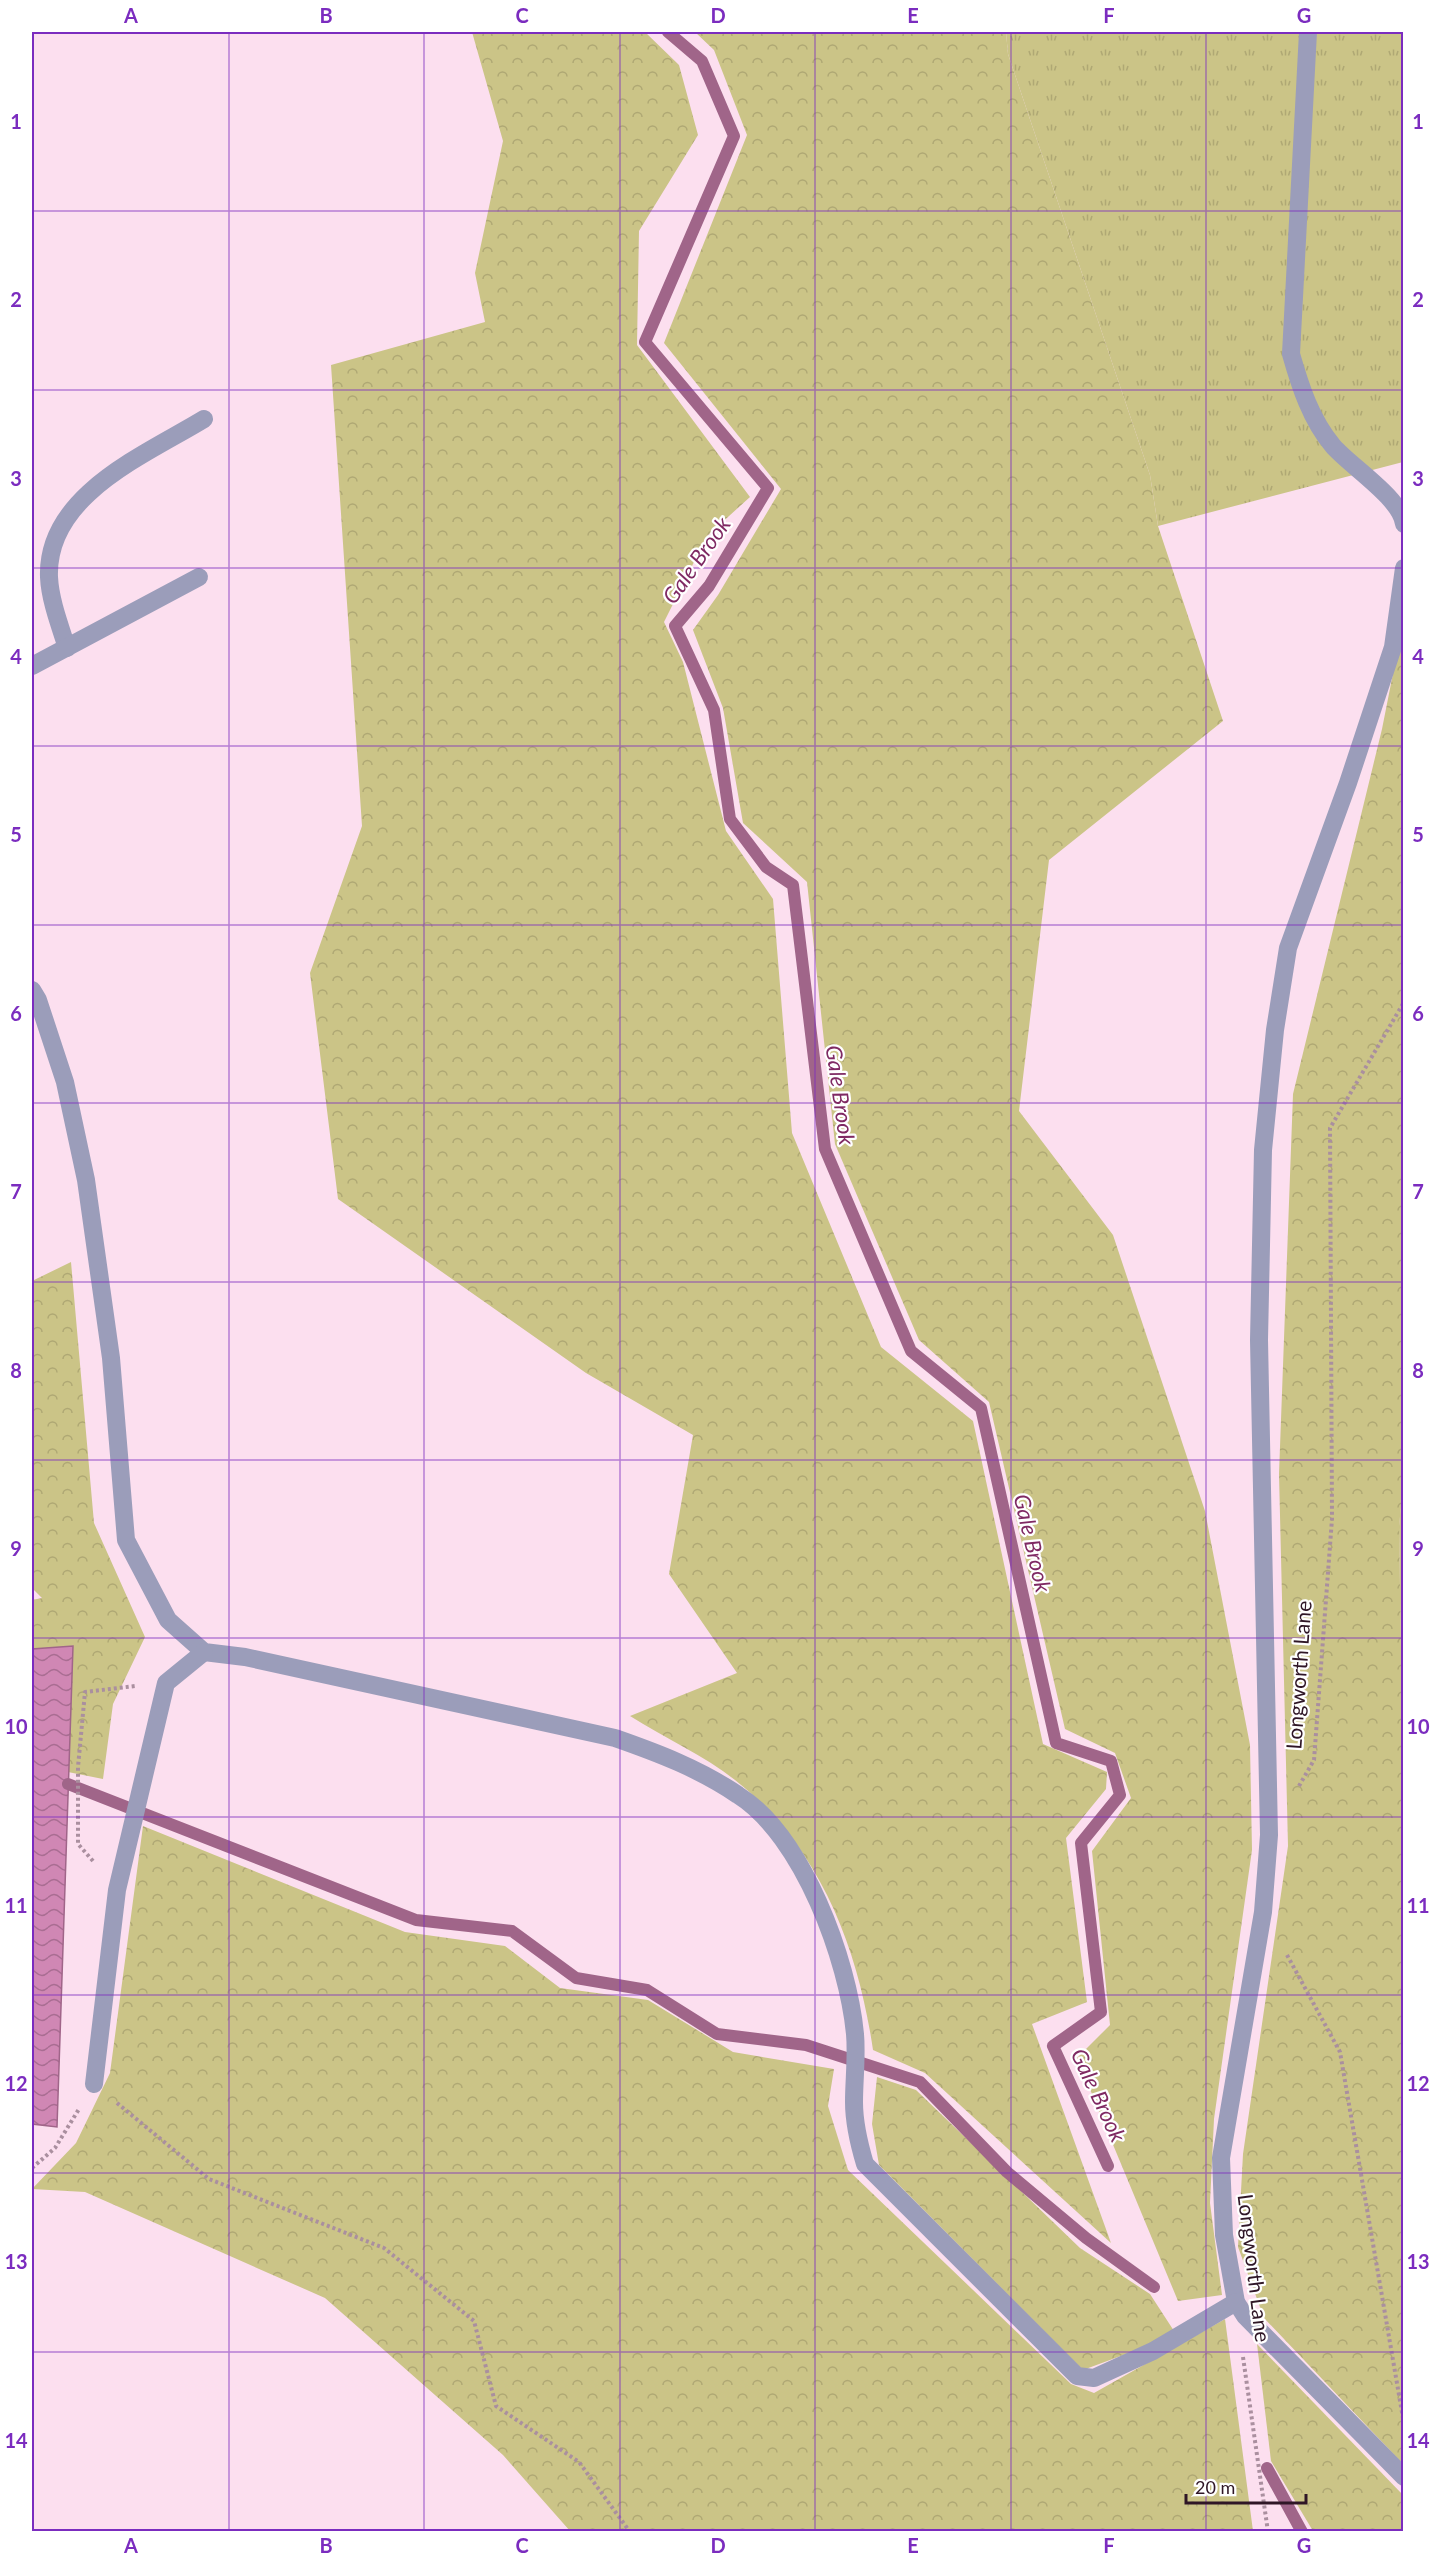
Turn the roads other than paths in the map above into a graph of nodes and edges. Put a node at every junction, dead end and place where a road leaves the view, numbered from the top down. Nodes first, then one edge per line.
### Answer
1 (1308, 32) edge
2 (204, 419) dead end
3 (1404, 524) edge
4 (1404, 568) edge
5 (199, 577) dead end
6 (67, 648) junction
7 (32, 666) edge
8 (32, 990) edge
9 (204, 1652) junction
10 (94, 2084) road end
11 (1236, 2302) junction
12 (1404, 2476) edge

1 - 3 street
2 - 6 street
4 - 11 street, Longworth Lane
5 - 6 street
6 - 7 street
8 - 9 street
9 - 10 street
9 - 11 street
11 - 12 street

